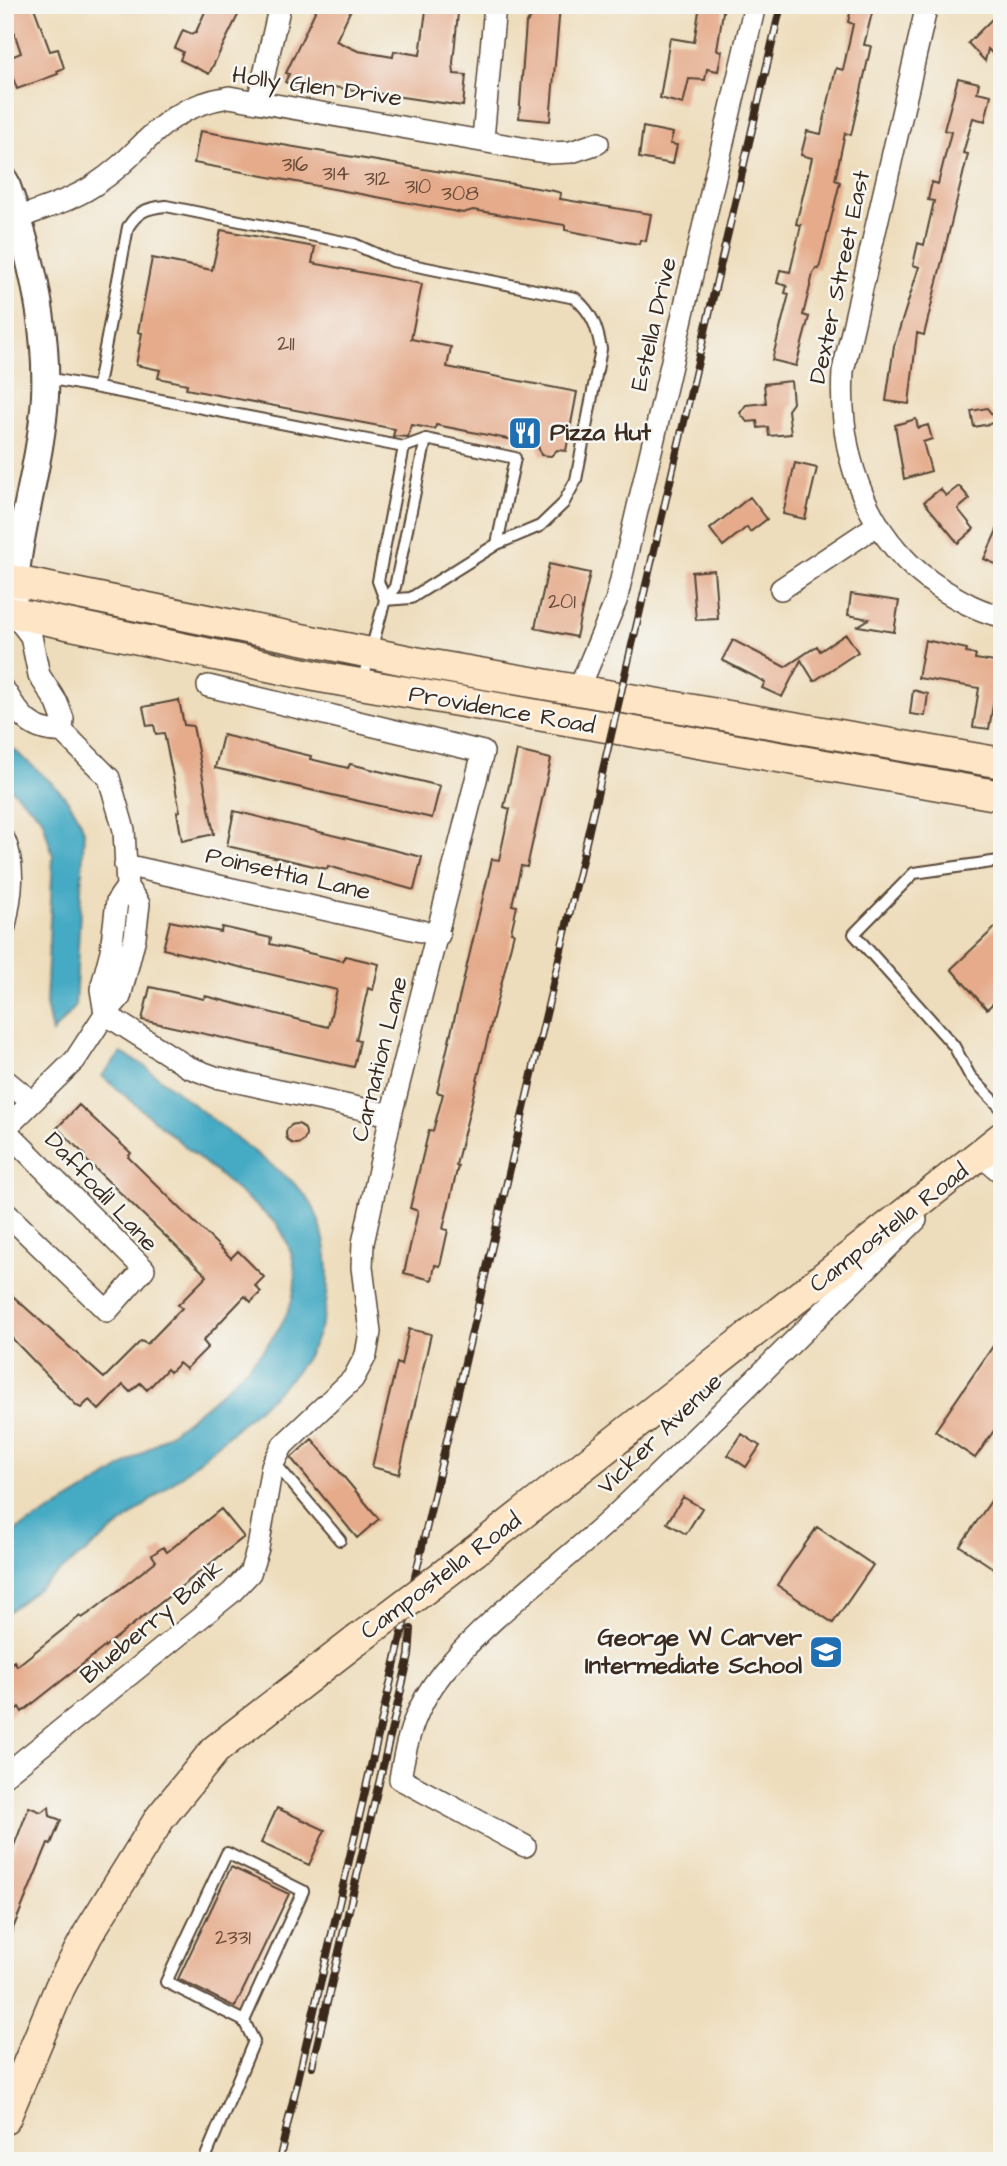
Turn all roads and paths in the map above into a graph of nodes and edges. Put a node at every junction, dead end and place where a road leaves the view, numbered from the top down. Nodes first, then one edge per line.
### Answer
1 (280, 5) edge
2 (495, 5) edge
3 (755, 5) edge
4 (927, 5) edge
5 (258, 101) junction
6 (483, 139) junction
7 (598, 143) dead end
8 (5, 181) edge
9 (19, 218) junction
10 (44, 377) junction
11 (98, 385) junction
12 (426, 439) junction
13 (404, 447) junction
14 (877, 525) junction
15 (497, 544) junction
16 (9, 580) edge
17 (781, 589) dead end
18 (385, 600) junction
19 (8, 615) edge
20 (1002, 617) edge
21 (370, 653) junction
22 (362, 684) junction
23 (208, 686) dead end
24 (5, 691) edge
25 (578, 691) junction
26 (712, 730) junction
27 (62, 731) junction
28 (1002, 762) edge
29 (1002, 796) edge
30 (5, 841) edge
31 (1002, 863) edge
32 (125, 865) junction
33 (5, 926) edge
34 (439, 935) junction
35 (105, 1014) junction
36 (5, 1080) edge
37 (32, 1102) junction
38 (1002, 1109) edge
39 (391, 1115) junction
40 (5, 1130) edge
41 (995, 1155) edge
42 (5, 1212) edge
43 (353, 1378) joint
44 (274, 1462) junction
45 (340, 1540) dead end
46 (5, 1775) edge
47 (525, 1846) dead end
48 (244, 2021) junction
49 (5, 2119) edge
50 (204, 2161) edge

1 - 5 street
2 - 6 street
3 - 25 street, Estella Drive
4 - 14 street, Dexter Street East
5 - 6 street, Holly Glen Drive
5 - 9 street, Holly Glen Drive
6 - 7 street, Holly Glen Drive
8 - 9 street
9 - 10 street
10 - 11 lane
10 - 16 street
11 - 13 lane
11 - 15 lane
12 - 13 lane
12 - 15 lane
12 - 18 lane
13 - 18 lane
14 - 17 street
14 - 20 street, Dexter Street East
15 - 18 lane
16 - 19 street
16 - 21 main road, Providence Road
18 - 21 lane
19 - 22 main road, Providence Road
19 - 27 street
21 - 22 lane
21 - 25 main road, Providence Road
22 - 26 main road, Providence Road
23 - 34 street, Carnation Lane
24 - 27 street
25 - 26 main road, Providence Road
26 - 28 main road, Providence Road
26 - 29 main road, Providence Road
27 - 32 street
30 - 33 street
31 - 38 lane
32 - 34 street, Poinsettia Lane
32 - 35 street
34 - 39 street, Carnation Lane
35 - 37 street
35 - 39 street
36 - 37 street
37 - 40 street
39 - 43 street, Carnation Lane
40 - 42 street, Daffodil Lane
41 - 47 street, Vicker Avenue
41 - 49 main road, Campostella Road, bridge
43 - 44 street, Blueberry Bank
44 - 45 lane
44 - 46 street, Blueberry Bank
48 - 48 lane
48 - 50 lane

